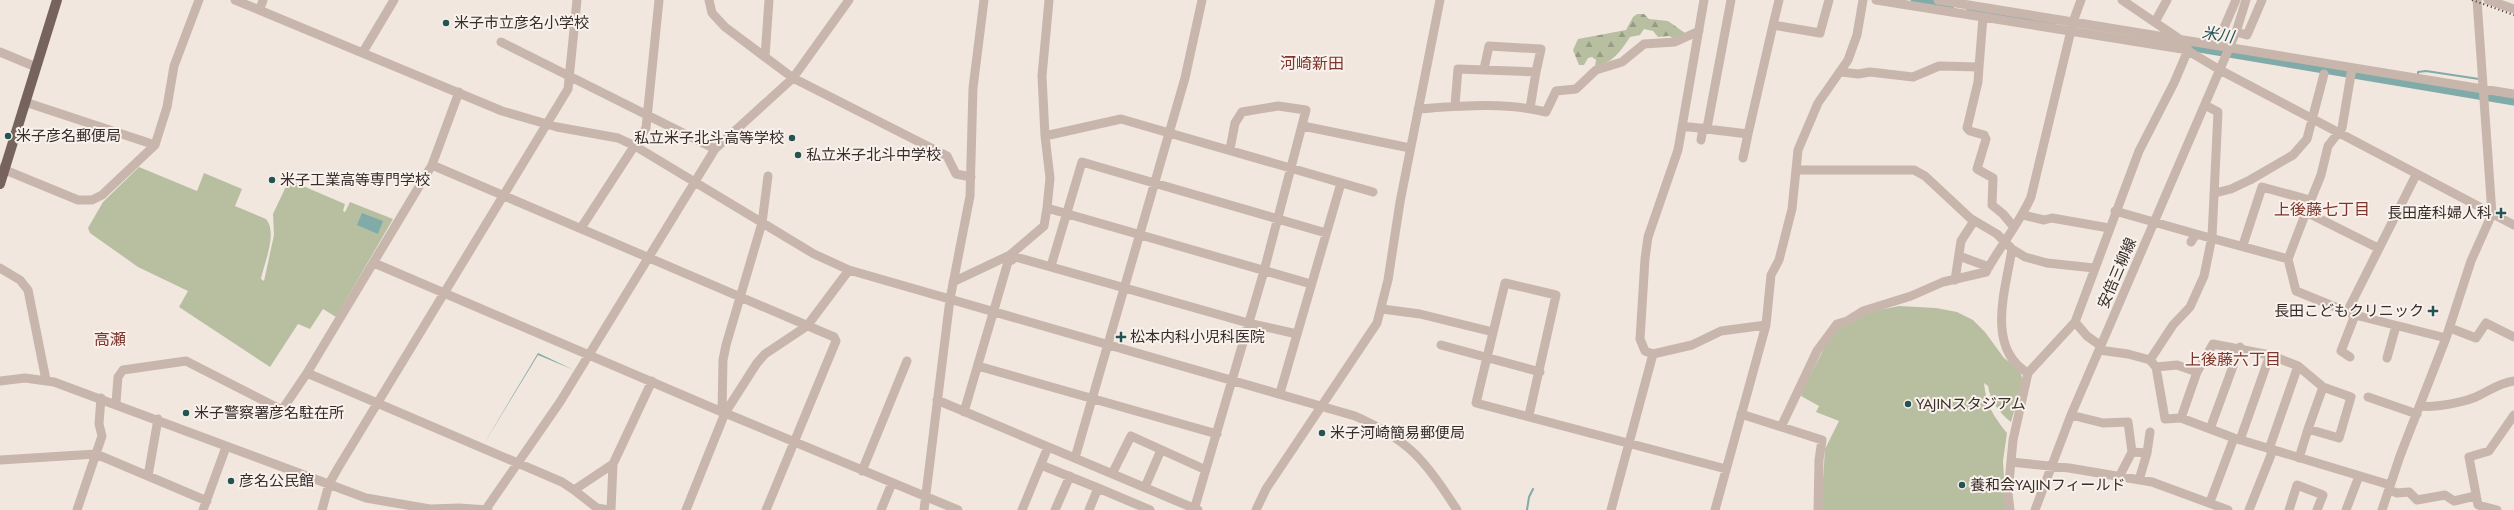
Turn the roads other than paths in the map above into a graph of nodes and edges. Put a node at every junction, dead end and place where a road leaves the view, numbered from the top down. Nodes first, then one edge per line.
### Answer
1 (58, 0) edge
2 (199, 0) edge
3 (236, 0) edge
4 (264, 0) edge
5 (394, 0) edge
6 (577, 0) edge
7 (659, 0) edge
8 (708, 0) edge
9 (769, 0) edge
10 (849, 0) edge
11 (984, 0) edge
12 (1049, 0) edge
13 (1202, 0) edge
14 (1440, 0) edge
15 (1704, 0) edge
16 (1731, 0) edge
17 (1779, 0) edge
18 (1829, 0) edge
19 (1863, 0) edge
20 (1876, 0) edge
21 (1938, 0) edge
22 (2082, 0) edge
23 (2122, 0) edge
24 (2236, 0) edge
25 (2246, 0) edge
26 (2262, 0) edge
27 (2477, 0) edge
28 (2488, 0) edge
29 (2164, 1) edge
30 (260, 9) junction
31 (2514, 9) edge
32 (1983, 17) junction
33 (2155, 22) junction
34 (1773, 25) junction
35 (2073, 26) junction
36 (1699, 31) junction
37 (2178, 39) junction
38 (501, 42) dead end
39 (2231, 42) junction
40 (2187, 49) junction
41 (0, 52) edge
42 (363, 52) junction
43 (765, 58) junction
44 (2221, 65) junction
45 (36, 67) junction
46 (1979, 67) junction
47 (1484, 69) junction
48 (2352, 71) junction
49 (1536, 72) junction
50 (1841, 72) junction
51 (2324, 74) dead end
52 (569, 76) junction
53 (793, 78) junction
54 (459, 92) junction
55 (2485, 92) junction
56 (2514, 94) edge
57 (25, 102) junction
58 (1455, 105) junction
59 (2205, 105) junction
60 (1530, 108) junction
61 (1418, 109) junction
62 (648, 117) junction
63 (2312, 119) junction
64 (546, 124) junction
65 (1303, 126) junction
66 (1682, 126) junction
67 (1705, 128) junction
68 (1170, 133) junction
69 (2338, 133) junction
70 (1748, 134) junction
71 (1046, 136) junction
72 (1701, 140) dead end
73 (155, 145) junction
74 (635, 146) junction
75 (1410, 148) junction
76 (715, 149) junction
77 (1230, 149) junction
78 (1744, 158) dead end
79 (432, 165) junction
80 (2, 169) edge
81 (1292, 169) junction
82 (1797, 170) junction
83 (2416, 175) junction
84 (768, 176) dead end
85 (971, 177) junction
86 (694, 181) junction
87 (1154, 183) junction
88 (1341, 183) junction
89 (0, 184) edge
90 (1373, 192) dead end
91 (2215, 193) junction
92 (502, 196) junction
93 (2310, 200) junction
94 (1047, 208) junction
95 (2116, 211) junction
96 (2306, 212) junction
97 (1066, 214) junction
98 (2492, 214) junction
99 (2023, 215) junction
100 (1277, 219) junction
101 (1974, 221) junction
102 (2154, 221) junction
103 (762, 223) junction
104 (2514, 225) edge
105 (2013, 226) junction
106 (581, 228) junction
107 (2109, 228) junction
108 (1326, 233) junction
109 (1139, 235) junction
110 (2212, 237) junction
111 (2005, 241) junction
112 (2243, 245) junction
113 (2378, 248) junction
114 (2012, 249) junction
115 (1959, 256) junction
116 (1011, 257) junction
117 (648, 258) junction
118 (2288, 259) junction
119 (374, 263) junction
120 (1051, 266) junction
121 (1989, 267) junction
122 (0, 268) edge
123 (2094, 268) junction
124 (849, 270) junction
125 (1264, 271) junction
126 (1955, 280) junction
127 (953, 282) junction
128 (1311, 284) junction
129 (1124, 288) junction
130 (443, 293) junction
131 (741, 297) junction
132 (950, 299) junction
133 (1382, 309) junction
134 (993, 311) junction
135 (2351, 313) junction
136 (2075, 322) junction
137 (1248, 323) junction
138 (1766, 325) junction
139 (807, 326) junction
140 (2396, 326) junction
141 (2450, 328) junction
142 (1493, 332) junction
143 (1297, 334) junction
144 (2514, 337) edge
145 (2446, 338) junction
146 (1108, 345) junction
147 (1441, 345) dead end
148 (2240, 347) junction
149 (2100, 348) junction
150 (588, 354) junction
151 (1653, 354) junction
152 (2270, 355) junction
153 (2350, 356) dead end
154 (1487, 358) junction
155 (2387, 358) dead end
156 (908, 361) dead end
157 (2153, 364) junction
158 (978, 366) junction
159 (2298, 366) junction
160 (1540, 372) junction
161 (2197, 372) junction
162 (307, 373) junction
163 (2028, 373) junction
164 (46, 380) junction
165 (1232, 380) junction
166 (0, 381) edge
167 (652, 381) junction
168 (2514, 381) edge
169 (2323, 388) junction
170 (1280, 393) junction
171 (2368, 397) dead end
172 (101, 398) junction
173 (937, 400) junction
174 (1092, 400) junction
175 (116, 403) junction
176 (376, 404) junction
177 (1322, 406) junction
178 (2418, 410) junction
179 (964, 412) junction
180 (724, 413) junction
181 (1741, 414) junction
182 (1529, 415) junction
183 (2071, 415) junction
184 (2514, 415) edge
185 (2181, 418) junction
186 (158, 419) junction
187 (1781, 427) junction
188 (2210, 429) junction
189 (2308, 429) junction
190 (2150, 432) dead end
191 (1217, 434) junction
192 (2237, 439) junction
193 (794, 442) junction
194 (1629, 442) junction
195 (226, 446) junction
196 (1048, 447) junction
197 (1161, 450) junction
198 (2271, 450) junction
199 (2132, 452) junction
200 (2147, 453) junction
201 (96, 454) junction
202 (1075, 458) junction
203 (2299, 458) junction
204 (0, 460) edge
205 (2011, 462) junction
206 (518, 464) junction
207 (613, 464) junction
208 (1041, 465) junction
209 (2051, 467) junction
210 (1726, 469) junction
211 (1206, 470) junction
212 (862, 471) junction
213 (1112, 474) junction
214 (148, 476) junction
215 (1070, 476) junction
216 (2119, 476) junction
217 (2359, 476) junction
218 (2139, 480) junction
219 (892, 483) junction
220 (329, 484) junction
221 (1145, 487) junction
222 (1098, 488) junction
223 (2389, 488) junction
224 (574, 490) junction
225 (2475, 496) junction
226 (925, 497) junction
227 (207, 501) junction
228 (2210, 502) junction
229 (404, 508) edge
230 (1196, 509) edge
231 (77, 510) edge
232 (204, 510) edge
233 (322, 510) edge
234 (487, 510) edge
235 (610, 510) edge
236 (686, 510) edge
237 (766, 510) edge
238 (881, 510) edge
239 (924, 510) edge
240 (958, 510) edge
241 (1022, 510) edge
242 (1055, 510) edge
243 (1089, 510) edge
244 (1150, 510) edge
245 (1256, 510) edge
246 (1457, 510) edge
247 (1611, 510) edge
248 (1715, 510) edge
249 (1818, 510) edge
250 (2010, 510) edge
251 (2036, 510) edge
252 (2228, 510) edge
253 (2249, 510) edge
254 (2289, 510) edge
255 (2317, 510) edge
256 (2346, 510) edge
257 (2382, 510) edge
258 (2497, 510) edge

1 - 45 main road
2 - 73 street
3 - 30 street
4 - 30 street
5 - 42 street
6 - 52 street
7 - 62 street
8 - 43 street
9 - 43 street
10 - 53 street
11 - 85 street
12 - 71 street
13 - 68 street
14 - 61 street
15 - 36 street
16 - 67 street
17 - 34 street
18 - 34 street
19 - 50 street
20 - 32 street
21 - 35 street
22 - 35 street
23 - 33 street
24 - 39 street
25 - 39 street, 安倍三柳線
26 - 39 street
27 - 55 street
28 - 31 street
29 - 33 street
30 - 42 street
32 - 35 street
32 - 46 street
33 - 37 street
34 - 70 street
35 - 37 street
35 - 40 street
35 - 99 street
36 - 60 street
36 - 66 street
37 - 39 street
37 - 40 street
38 - 52 street
39 - 44 street, 安倍三柳線
39 - 48 street
40 - 44 street
40 - 95 street
41 - 45 street
42 - 54 street
43 - 53 street
44 - 59 street, 安倍三柳線
44 - 63 street
45 - 57 main road
46 - 50 street
46 - 105 street
47 - 49 street
47 - 49 street
47 - 58 street
48 - 55 street
48 - 69 street
49 - 60 street
50 - 82 street
51 - 63 street
52 - 62 street
52 - 64 street
53 - 76 street
53 - 85 street
54 - 64 street
54 - 79 street
55 - 56 street
55 - 98 street
57 - 73 street
57 - 80 main road
58 - 60 street
58 - 61 street
59 - 91 street
59 - 102 street, 安倍三柳線
61 - 75 street
62 - 74 street
62 - 76 street
63 - 69 street
63 - 91 street
64 - 74 street
64 - 92 street
65 - 75 street
65 - 77 street
65 - 81 street
66 - 67 street
66 - 151 street
67 - 70 street
67 - 72 street
68 - 71 street
68 - 77 street
68 - 87 street
69 - 83 street
69 - 93 street
70 - 78 street
71 - 94 street
73 - 80 street
74 - 86 street
74 - 106 street
75 - 133 street
76 - 86 street
77 - 81 street
79 - 92 street
79 - 119 street
80 - 89 main road
81 - 88 street
81 - 100 street
82 - 101 street
82 - 138 street
83 - 98 street
83 - 113 street
84 - 103 street
85 - 127 street
86 - 103 street
86 - 117 street
87 - 97 street
87 - 100 street
87 - 109 street
88 - 90 street
88 - 108 street
91 - 110 street
92 - 106 street
92 - 130 street
93 - 96 street
93 - 112 street
94 - 97 street
94 - 116 street
95 - 102 street
95 - 107 street
96 - 113 street
96 - 118 street
97 - 109 street
97 - 120 street
98 - 104 street
98 - 141 street
99 - 105 street
99 - 107 street
100 - 108 street
100 - 125 street
101 - 111 street
101 - 115 street
102 - 110 street
102 - 149 street, 安倍三柳線
103 - 124 street
103 - 131 street
105 - 111 street
106 - 117 street
107 - 123 street
108 - 128 street
109 - 125 street
109 - 129 street
110 - 112 street
110 - 157 street
111 - 114 street
111 - 121 street
112 - 118 street
113 - 135 street
114 - 123 street
114 - 163 street
115 - 121 street
115 - 126 street
116 - 120 street
116 - 127 street
116 - 134 street
117 - 131 street
117 - 150 street
118 - 135 street
119 - 130 street
119 - 162 street
120 - 129 street
121 - 126 street
122 - 164 street
123 - 136 street
124 - 132 street
124 - 139 street
125 - 128 street
125 - 137 street
126 - 187 street
127 - 132 street
128 - 143 street
129 - 137 street
129 - 146 street
130 - 150 street
130 - 176 street
131 - 139 street
131 - 180 street
132 - 134 street
132 - 173 street
133 - 142 street
133 - 177 street
134 - 146 street
134 - 158 street
135 - 140 street
135 - 153 street
136 - 149 street
136 - 163 street
137 - 143 street
137 - 165 street
138 - 151 street
138 - 181 street
139 - 180 street
139 - 193 street
140 - 145 street
140 - 155 street
141 - 144 street
141 - 145 street
142 - 154 street
142 - 160 street
143 - 170 street
145 - 178 street
146 - 165 street
146 - 174 street
147 - 154 street
148 - 152 street
148 - 161 street
148 - 188 street
149 - 157 street
149 - 183 street, 安倍三柳線
150 - 167 street
150 - 206 street
151 - 194 street
152 - 159 street
152 - 192 street
154 - 160 street
154 - 182 street
156 - 212 street
157 - 161 street
157 - 185 street
158 - 174 street
158 - 179 street
159 - 169 street
159 - 198 street
160 - 182 street
161 - 185 street
162 - 175 street
162 - 176 street
163 - 205 street
164 - 166 street
164 - 172 street
165 - 170 street
165 - 191 street
167 - 180 street
167 - 207 street
168 - 178 street
169 - 189 street
169 - 189 street
170 - 177 street
171 - 178 street
172 - 175 street
172 - 201 street
173 - 179 street
173 - 226 street
174 - 191 street
174 - 202 street
175 - 186 street
176 - 206 street
176 - 220 street
177 - 245 street
177 - 246 street
178 - 223 street
179 - 196 street
180 - 193 street
180 - 236 street
181 - 187 street
181 - 210 street
182 - 194 street
183 - 199 street
183 - 209 street, 安倍三柳線
184 - 225 street
185 - 188 street
186 - 195 street
186 - 214 street
187 - 249 street
188 - 192 street
189 - 203 street
190 - 200 street
191 - 211 street
192 - 198 street
192 - 228 street
193 - 212 street
193 - 237 street
194 - 210 street
194 - 247 street
195 - 220 street
195 - 227 street
196 - 202 street
196 - 208 street
197 - 211 street
197 - 213 street
197 - 221 street
198 - 203 street
198 - 253 street
199 - 200 street
199 - 216 street
200 - 218 street
201 - 204 street
201 - 214 street
201 - 231 street
202 - 213 street
203 - 217 street
205 - 209 street
205 - 250 street
206 - 224 street
206 - 234 street
207 - 224 street
207 - 235 street
208 - 215 street
208 - 241 street
209 - 216 street
209 - 251 street, 安倍三柳線
210 - 248 street
211 - 230 street
212 - 219 street
213 - 221 street
214 - 227 street
215 - 222 street
215 - 242 street
216 - 218 street
217 - 223 street
217 - 256 street
218 - 228 street
219 - 226 street
219 - 238 street
220 - 229 street
220 - 233 street
221 - 230 street
222 - 243 street
222 - 244 street
223 - 225 street
223 - 257 street
224 - 235 street
225 - 258 street
226 - 239 street
226 - 240 street
227 - 232 street
228 - 252 street
229 - 234 street
254 - 255 street

